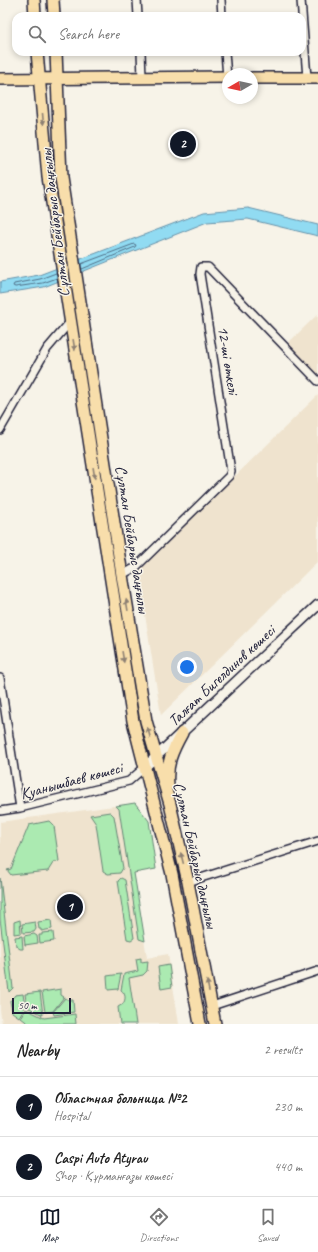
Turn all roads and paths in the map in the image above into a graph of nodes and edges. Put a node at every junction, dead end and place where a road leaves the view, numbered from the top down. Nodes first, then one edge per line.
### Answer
1 (34, 0) edge
2 (53, 0) edge
3 (137, 0) edge
4 (221, 0) edge
5 (301, 0) edge
6 (35, 12) edge
7 (54, 12) edge
8 (138, 12) edge
9 (222, 12) edge
10 (303, 12) edge
11 (306, 35) edge
12 (56, 56) edge
13 (57, 56) edge
14 (141, 56) edge
15 (225, 56) edge
16 (38, 57) edge
17 (226, 68) edge
18 (58, 77) junction
19 (81, 77) junction
20 (142, 77) junction
21 (18, 78) junction
22 (39, 78) junction
23 (222, 78) edge
24 (258, 78) edge
25 (312, 78) edge
26 (0, 79) edge
27 (41, 102) junction
28 (59, 105) junction
29 (70, 322) junction
30 (318, 381) edge
31 (0, 430) edge
32 (122, 575) junction
33 (318, 605) edge
34 (0, 678) edge
35 (182, 733) junction
36 (156, 758) junction
37 (145, 767) junction
38 (170, 804) junction
39 (20, 808) junction
40 (0, 811) edge
41 (318, 841) edge
42 (188, 882) junction
43 (318, 971) edge
44 (212, 1006) junction
45 (200, 1024) edge
46 (215, 1024) edge

1 - 6 main road
2 - 7 main road
3 - 8 street
4 - 9 street
5 - 10 street
11 - 25 street
12 - 18 main road, Сұлтан Бейбарыс даңғылы
13 - 19 main road
14 - 20 street
15 - 17 street
16 - 21 main road
16 - 22 main road, Сұлтан Бейбарыс даңғылы
18 - 19 main road
18 - 22 main road
18 - 28 main road, Сұлтан Бейбарыс даңғылы
19 - 20 main road
19 - 28 main road
20 - 23 main road
21 - 22 main road
21 - 26 main road
21 - 27 main road
22 - 27 main road, Сұлтан Бейбарыс даңғылы
24 - 25 main road
27 -> 29 main road, Сұлтан Бейбарыс даңғылы
28 - 32 main road, Сұлтан Бейбарыс даңғылы
29 - 31 street
29 -> 37 main road, Сұлтан Бейбарыс даңғылы
30 - 32 street, 12-ші өткелі
36 -> 32 main road, Сұлтан Бейбарыс даңғылы
33 - 35 street, Талғат Бигелдинов көшесі
34 - 39 street
35 - 36 street, Талғат Бигелдинов көшесі
35 - 38 main road
36 - 37 street, Талғат Бигелдинов көшесі
36 - 38 main road, Сұлтан Бейбарыс даңғылы
37 - 39 street, Қуанышбаев көшесі
37 - 45 main road, Сұлтан Бейбарыс даңғылы
42 -> 38 main road, Сұлтан Бейбарыс даңғылы
39 - 40 street, Қуанышбаев көшесі
41 - 42 street
44 -> 42 main road, Сұлтан Бейбарыс даңғылы
43 - 44 street
44 - 46 main road, Сұлтан Бейбарыс даңғылы

